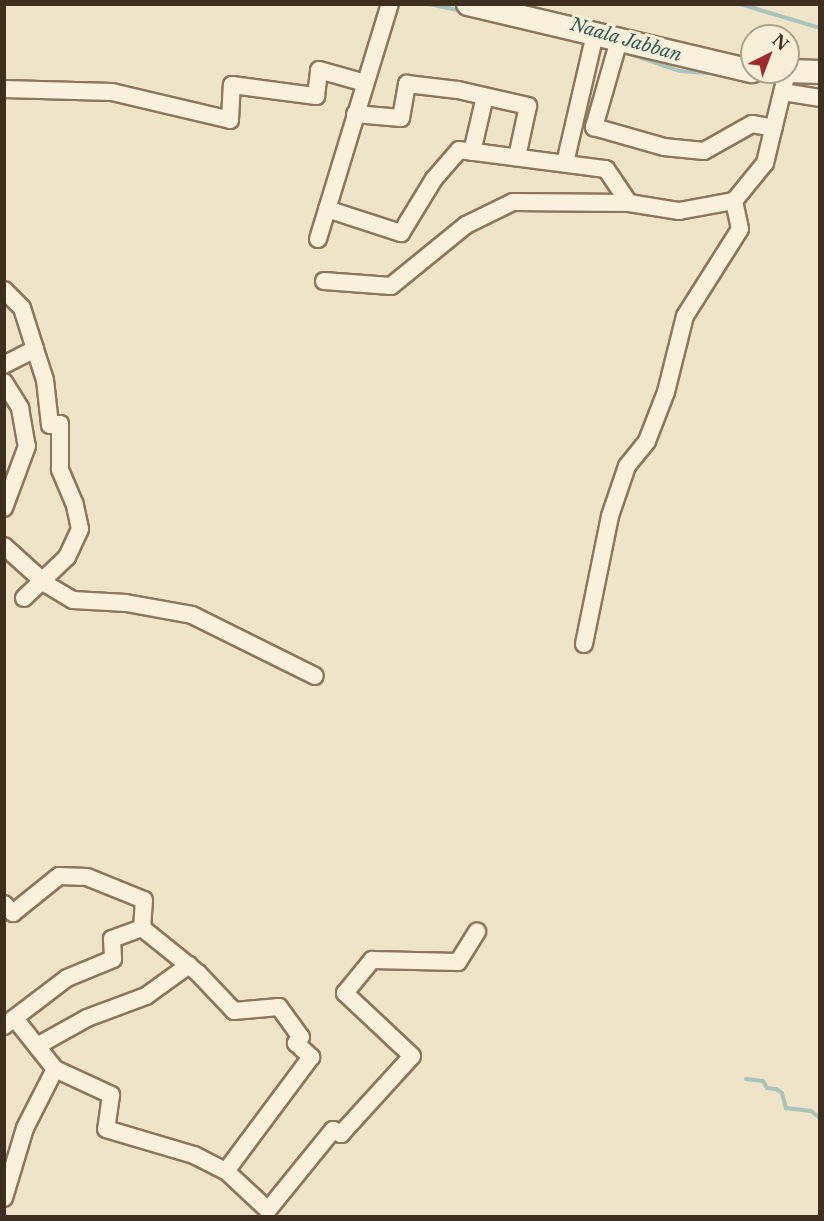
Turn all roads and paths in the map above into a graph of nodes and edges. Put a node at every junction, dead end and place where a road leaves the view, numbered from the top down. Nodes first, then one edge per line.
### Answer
1 (390, 4) edge
2 (468, 4) edge
3 (593, 40) junction
4 (617, 46) junction
5 (740, 69) edge
6 (819, 72) edge
7 (800, 76) edge
8 (365, 83) junction
9 (785, 84) edge
10 (795, 84) edge
11 (4, 89) edge
12 (484, 96) junction
13 (819, 98) edge
14 (355, 114) junction
15 (774, 128) junction
16 (472, 152) junction
17 (517, 157) junction
18 (564, 163) junction
19 (734, 201) junction
20 (629, 203) junction
21 (327, 209) junction
22 (318, 239) dead end
23 (324, 282) dead end
24 (4, 290) edge
25 (35, 349) junction
26 (4, 364) edge
27 (4, 382) edge
28 (4, 508) edge
29 (4, 546) edge
30 (43, 581) junction
31 (24, 598) dead end
32 (584, 644) dead end
33 (315, 676) dead end
34 (4, 904) edge
35 (142, 928) junction
36 (477, 931) dead end
37 (189, 965) junction
38 (10, 1023) edge
39 (37, 1046) junction
40 (55, 1069) junction
41 (226, 1171) junction
42 (4, 1198) edge

1 - 8 street
2 - 3 main road
3 - 4 main road
3 - 18 street
4 - 5 main road
4 - 15 street
6 - 7 main road
8 - 11 street
8 - 14 street
9 - 15 street
10 - 13 street
12 - 14 street
12 - 16 street
12 - 17 street
14 - 21 street
15 - 19 street
16 - 17 street
16 - 21 street
17 - 18 street
18 - 20 street
19 - 20 street
19 - 32 street
20 - 23 street
21 - 22 street
24 - 25 street
25 - 26 street
25 - 30 street
27 - 28 street
29 - 30 street
30 - 31 street
30 - 33 street
34 - 35 street
35 - 37 street
35 - 38 street
36 - 41 street
37 - 39 street
37 - 41 street
38 - 39 street
39 - 40 street
40 - 41 street
40 - 42 street

